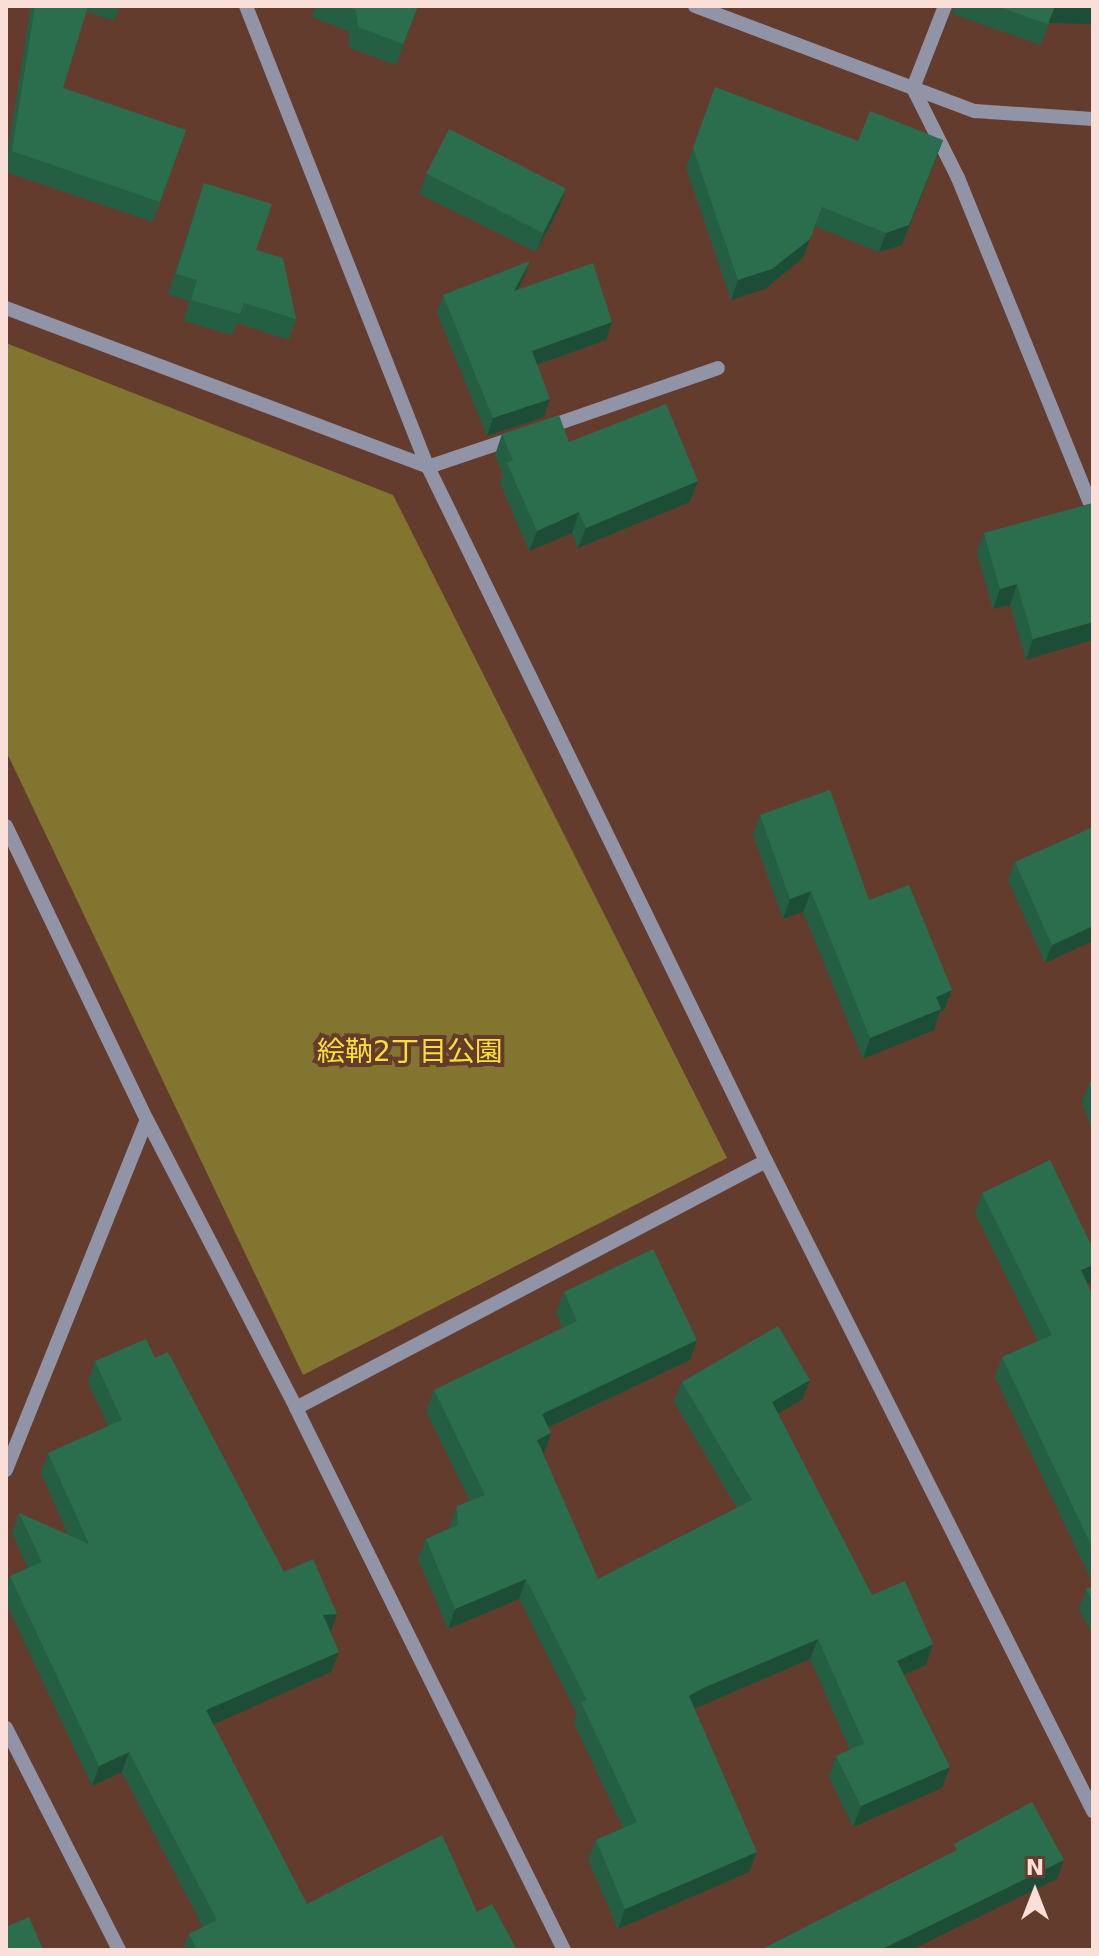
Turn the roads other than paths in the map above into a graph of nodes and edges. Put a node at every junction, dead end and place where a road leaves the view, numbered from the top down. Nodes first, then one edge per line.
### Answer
1 (246, 6) edge
2 (695, 6) edge
3 (945, 6) edge
4 (913, 88) junction
5 (1093, 119) edge
6 (6, 308) edge
7 (718, 368) dead end
8 (428, 467) junction
9 (1093, 511) edge
10 (6, 826) edge
11 (147, 1120) junction
12 (766, 1161) junction
13 (296, 1408) junction
14 (6, 1470) edge
15 (6, 1728) edge
16 (1093, 1811) edge
17 (119, 1950) edge
18 (564, 1950) edge

1 - 8 street
2 - 4 street
3 - 4 street
4 - 5 street
4 - 9 street
6 - 8 street
7 - 8 street
8 - 12 street
10 - 11 street
11 - 13 street
11 - 14 street
12 - 13 street
12 - 16 street
13 - 18 street
15 - 17 street

